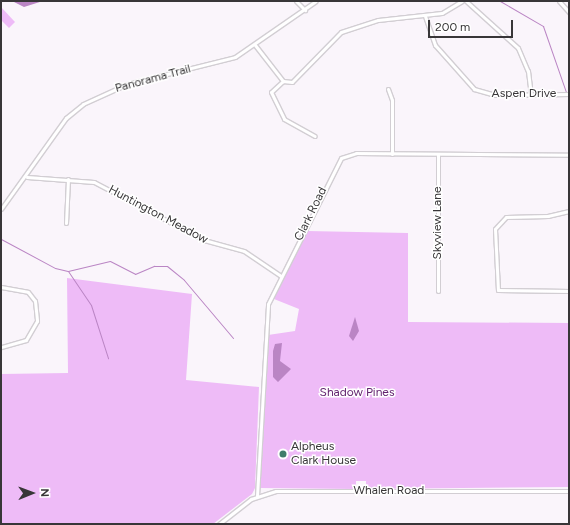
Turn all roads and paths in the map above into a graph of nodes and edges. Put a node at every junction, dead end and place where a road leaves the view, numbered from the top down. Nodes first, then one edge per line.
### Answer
1 (296, 1) edge
2 (316, 1) edge
3 (462, 1) edge
4 (466, 1) edge
5 (559, 1) edge
6 (305, 10) junction
7 (569, 12) edge
8 (425, 16) junction
9 (255, 45) junction
10 (283, 81) junction
11 (388, 89) dead end
12 (569, 94) edge
13 (531, 95) junction
14 (315, 136) dead end
15 (392, 154) junction
16 (438, 154) junction
17 (569, 154) edge
18 (27, 177) junction
19 (68, 179) junction
20 (1, 209) edge
21 (569, 210) edge
22 (66, 223) dead end
23 (281, 276) junction
24 (1, 287) edge
25 (438, 291) dead end
26 (569, 291) edge
27 (1, 347) edge
28 (569, 491) edge
29 (257, 496) junction
30 (219, 524) edge

1 - 6 street
2 - 6 street, Panorama Trail
3 - 8 street
4 - 13 street
5 - 7 street
6 - 9 street, Panorama Trail
8 - 10 street
8 - 13 street, Aspen Drive
9 - 10 street
9 - 18 street, Panorama Trail
10 - 14 street
11 - 15 street
12 - 13 street, Aspen Drive
15 - 16 street, Clark Road
15 - 23 street, Clark Road
16 - 17 street, Clark Road
16 - 25 street, Skyview Lane
18 - 19 street, Huntington Meadow
18 - 20 street, Panorama Trail
19 - 22 street
19 - 23 street, Huntington Meadow
21 - 26 street
23 - 29 street, Clark Road
24 - 27 street
28 - 29 street, Whalen Road
29 - 30 street, Whalen Road

